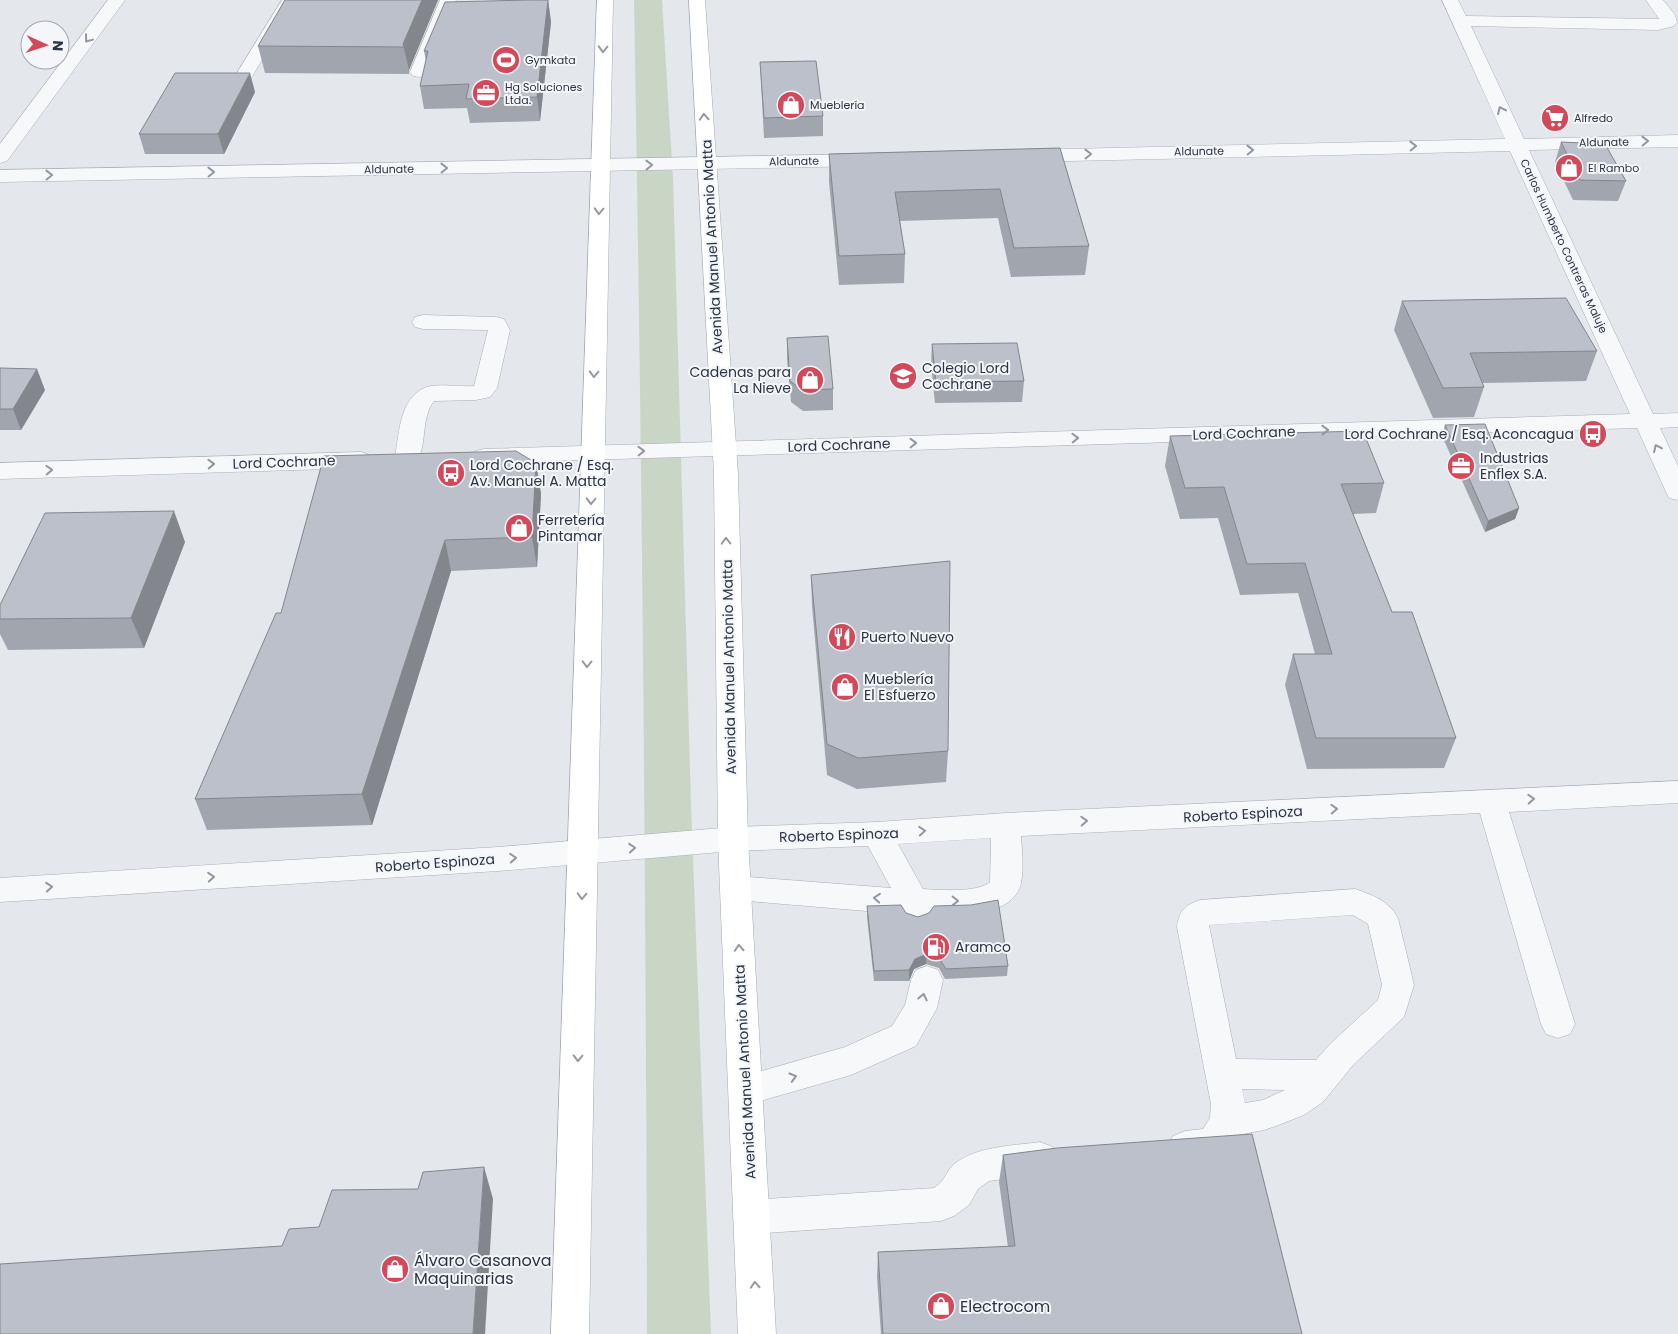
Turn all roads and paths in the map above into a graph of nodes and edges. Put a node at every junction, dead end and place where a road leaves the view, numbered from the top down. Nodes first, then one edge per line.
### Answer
1 (117, 0) edge
2 (290, 0) edge
3 (448, 0) edge
4 (605, 0) edge
5 (697, 0) edge
6 (1450, 0) edge
7 (1654, 0) edge
8 (1460, 21) junction
9 (419, 72) dead end
10 (241, 81) edge
11 (1678, 141) edge
12 (1517, 143) junction
13 (1002, 156) edge
14 (0, 157) edge
15 (882, 159) edge
16 (707, 164) junction
17 (600, 166) junction
18 (0, 176) edge
19 (422, 322) dead end
20 (1678, 420) edge
21 (1644, 421) junction
22 (724, 448) junction
23 (592, 452) junction
24 (462, 456) edge
25 (0, 471) edge
26 (1678, 492) edge
27 (1678, 792) edge
28 (1491, 801) junction
29 (1006, 825) junction
30 (877, 834) junction
31 (733, 839) junction
32 (583, 853) junction
33 (736, 888) junction
34 (0, 890) edge
35 (916, 908) junction
36 (927, 980) dead end
37 (1558, 1024) dead end
38 (1222, 1074) junction
39 (1324, 1075) junction
40 (746, 1090) junction
41 (1227, 1121) junction
42 (1156, 1149) edge
43 (1071, 1155) edge
44 (751, 1217) junction
45 (570, 1334) edge
46 (757, 1334) edge

1 -> 14 street
2 - 10 street
3 - 9 street
4 -> 17 main road
16 -> 5 main road, Avenida Manuel Antonio Matta
6 - 8 street, Carlos Humberto Contreras Maluje
7 - 8 street
12 -> 8 street, Carlos Humberto Contreras Maluje
12 -> 11 street, Aldunate
13 -> 12 street, Aldunate
12 - 21 street, Carlos Humberto Contreras Maluje
15 - 16 street, Aldunate
17 -> 16 street, Aldunate
16 - 22 main road, Avenida Manuel Antonio Matta
18 -> 17 street, Aldunate
17 -> 23 main road
25 -> 19 street, Lord Cochrane
20 - 21 street, Lord Cochrane
22 -> 21 street, Lord Cochrane
26 -> 21 street, Carlos Humberto Contreras Maluje
23 -> 22 street, Lord Cochrane
31 -> 22 main road, Avenida Manuel Antonio Matta
23 - 24 street, Lord Cochrane
23 -> 32 main road
28 -> 27 street, Roberto Espinoza
29 -> 28 street, Roberto Espinoza
28 - 37 street
30 -> 29 street, Roberto Espinoza
35 -> 29 street
30 - 31 street, Roberto Espinoza
30 - 35 street
32 -> 31 street, Roberto Espinoza
31 - 33 main road, Avenida Manuel Antonio Matta
34 -> 32 street, Roberto Espinoza
32 -> 45 main road
35 -> 33 street
40 -> 33 main road, Avenida Manuel Antonio Matta
40 -> 36 street
38 - 39 street
38 - 39 street
38 - 41 street
39 - 41 street
40 - 44 main road, Avenida Manuel Antonio Matta
41 - 42 street
43 - 44 street
46 -> 44 main road, Avenida Manuel Antonio Matta

